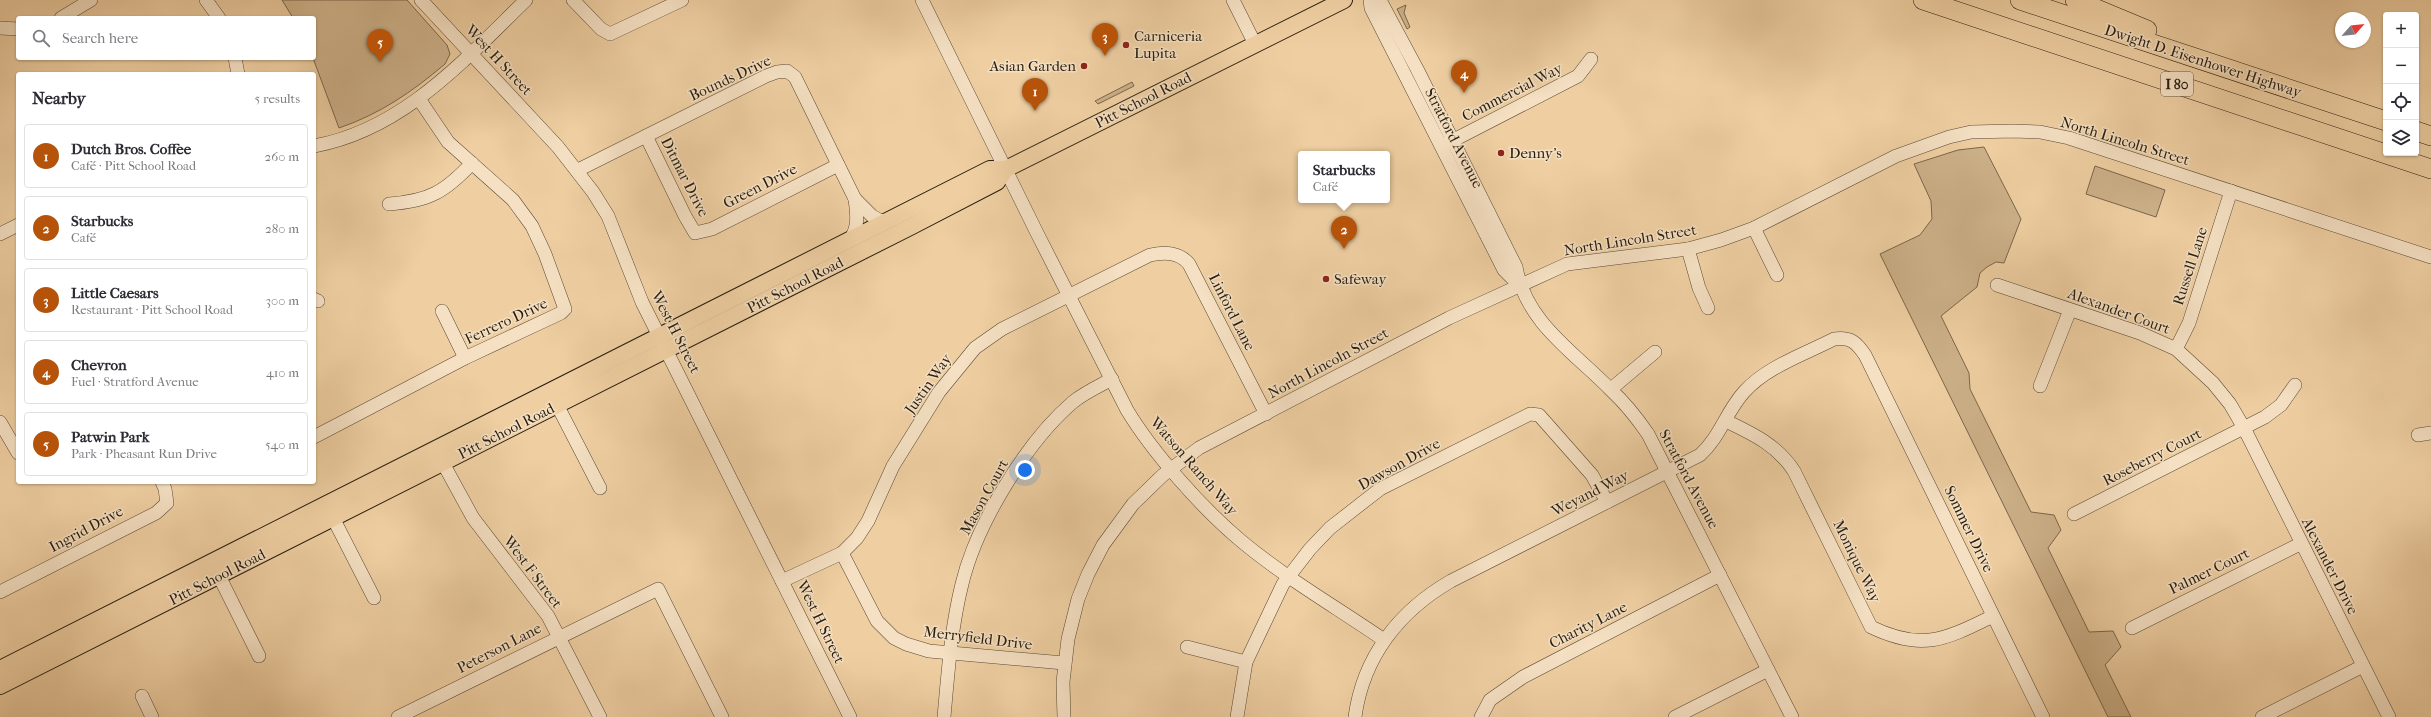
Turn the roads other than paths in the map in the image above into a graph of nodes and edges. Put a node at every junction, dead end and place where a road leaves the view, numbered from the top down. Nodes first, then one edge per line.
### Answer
1 (90, 0) edge
2 (206, 0) edge
3 (421, 0) edge
4 (526, 0) edge
5 (573, 0) edge
6 (682, 0) edge
7 (922, 0) edge
8 (1233, 0) edge
9 (1344, 0) edge
10 (1370, 0) edge
11 (1380, 0) edge
12 (1923, 0) edge
13 (2020, 0) edge
14 (2075, 0) edge
15 (1328, 5) edge
16 (66, 16) edge
17 (218, 16) edge
18 (0, 28) edge
19 (16, 29) edge
20 (1255, 44) junction
21 (470, 53) junction
22 (2193, 57) junction
23 (1591, 59) dead end
24 (235, 60) edge
25 (238, 72) edge
26 (419, 99) junction
27 (2383, 120) edge
28 (2419, 132) edge
29 (646, 136) junction
30 (2431, 136) edge
31 (1453, 141) junction
32 (316, 145) edge
33 (1441, 147) junction
34 (472, 163) junction
35 (838, 165) junction
36 (2431, 168) edge
37 (1006, 169) junction
38 (578, 170) junction
39 (2231, 191) junction
40 (855, 199) junction
41 (389, 204) dead end
42 (888, 221) junction
43 (16, 226) edge
44 (1754, 228) junction
45 (696, 233) joint
46 (0, 234) edge
47 (850, 240) junction
48 (1688, 249) junction
49 (1150, 255) joint
50 (2431, 257) edge
51 (1777, 275) dead end
52 (1519, 284) junction
53 (1997, 285) dead end
54 (1069, 295) junction
55 (1708, 308) dead end
56 (2070, 310) junction
57 (442, 311) dead end
58 (664, 343) junction
59 (2176, 349) junction
60 (1655, 352) dead end
61 (1865, 355) joint
62 (465, 358) junction
63 (1112, 379) junction
64 (2295, 385) dead end
65 (2040, 386) dead end
66 (1611, 389) junction
67 (555, 399) junction
68 (1266, 414) junction
69 (1726, 421) junction
70 (0, 422) edge
71 (2244, 428) junction
72 (2431, 433) edge
73 (2418, 435) dead end
74 (316, 436) edge
75 (16, 450) edge
76 (440, 456) junction
77 (1171, 468) junction
78 (1668, 472) junction
79 (163, 484) edge
80 (600, 488) dead end
81 (1607, 502) junction
82 (326, 504) junction
83 (2074, 514) dead end
84 (333, 518) junction
85 (2300, 544) junction
86 (842, 553) junction
87 (212, 562) junction
88 (1288, 575) junction
89 (1720, 575) junction
90 (219, 576) junction
91 (782, 581) junction
92 (0, 592) edge
93 (374, 598) dead end
94 (1993, 616) junction
95 (2132, 628) dead end
96 (559, 636) junction
97 (1384, 640) junction
98 (1187, 647) dead end
99 (950, 653) junction
100 (259, 656) dead end
101 (1246, 662) junction
102 (1064, 664) junction
103 (2363, 666) junction
104 (0, 669) edge
105 (1768, 670) junction
106 (0, 686) edge
107 (142, 696) dead end
108 (402, 716) edge
109 (152, 717) edge
110 (600, 717) edge
111 (722, 717) edge
112 (850, 717) edge
113 (944, 717) edge
114 (1064, 717) edge
115 (1237, 717) edge
116 (1355, 717) edge
117 (1481, 717) edge
118 (1675, 717) edge
119 (1792, 717) edge
120 (2043, 717) edge
121 (2262, 717) edge
122 (2389, 717) edge

1 - 16 street
2 - 17 street
3 - 21 street, West H Street
4 - 21 street
5 - 6 street
7 - 37 street, Watson Ranch Way
8 - 20 street
9 - 15 main road, Pitt School Road
10 - 33 street, Stratford Avenue
11 - 31 street, Stratford Avenue
12 - 36 highway, Dwight D. Eisenhower Highway / I 80
13 - 22 highway, Dwight D. Eisenhower Highway / I 80
14 - 22 highway
15 - 20 main road, Pitt School Road
18 - 19 street
20 - 37 main road, Pitt School Road
21 - 26 street
21 - 38 street, West H Street
22 - 27 highway, Dwight D. Eisenhower Highway / I 80
23 - 31 street, Commercial Way
24 - 25 street
26 - 32 street
26 - 34 street, Ferrero Drive
28 - 30 highway
29 - 35 street, Bounds Drive
29 - 38 street, Bounds Drive
29 - 45 street, Ditmar Drive
31 - 33 street, Commercial Way
31 - 52 street, Stratford Avenue
33 - 52 street, Stratford Avenue
34 - 41 street
34 - 62 street, Ferrero Drive
35 - 40 street, Bounds Drive
35 - 45 street, Green Drive
37 - 42 main road, Pitt School Road
37 - 54 street, Watson Ranch Way
37 - 58 main road, Pitt School Road
38 - 58 street, West H Street
39 - 44 street, North Lincoln Street
39 - 50 street, North Lincoln Street
39 - 59 street, Russell Lane
40 - 42 street, Bounds Drive
40 - 47 street, Bounds Drive
42 - 47 main road, Pitt School Road
43 - 46 street
44 - 48 street, North Lincoln Street
44 - 51 street
47 - 58 main road, Pitt School Road
48 - 52 street, North Lincoln Street
48 - 55 street
49 - 54 street, Justin Way
49 - 68 street, Linford Lane
52 - 66 street, Stratford Avenue
52 - 68 street, North Lincoln Street
53 - 56 street, Alexander Court
54 - 63 street, Watson Ranch Way
54 - 86 street, Justin Way
56 - 59 street, Alexander Court
56 - 65 street
57 - 62 street
58 - 67 main road, Pitt School Road
58 - 91 street, West H Street
59 - 71 street, Alexander Court
60 - 66 street
61 - 69 street, Weyand Way
61 - 94 street, Sommer Drive
62 - 74 street, Ferrero Drive
63 - 77 street, Watson Ranch Way
63 - 99 street, Mason Court
64 - 71 street, Roseberry Court
66 - 78 street, Stratford Avenue
67 - 76 main road, Pitt School Road
67 - 80 street
68 - 77 street, North Lincoln Street
69 - 78 street, Weyand Way
69 - 94 street, Monique Way
70 - 75 street
71 - 83 street, Roseberry Court
71 - 85 street, Alexander Drive
72 - 73 street
76 - 82 main road, Pitt School Road
76 - 84 main road, Pitt School Road
76 - 96 street, West F Street
77 - 88 street, Watson Ranch Way
77 - 102 street, North Lincoln Street
78 - 81 street, Weyand Way
78 - 89 street, Stratford Avenue
79 - 92 street, Ingrid Drive
81 - 88 street, Dawson Drive
81 - 97 street, Weyand Way
82 - 84 street
82 - 87 main road, Pitt School Road
84 - 90 main road, Pitt School Road
84 - 93 street
85 - 95 street, Palmer Court
85 - 103 street, Alexander Drive
86 - 91 street, Justin Way
86 - 99 street, Merryfield Drive
87 - 90 street
87 - 104 main road, Pitt School Road
88 - 97 street, Watson Ranch Way
88 - 101 street, Dawson Drive
89 - 105 street, Stratford Avenue
89 - 117 street, Charity Lane
90 - 100 street
90 - 106 main road, Pitt School Road
91 - 112 street, West H Street
94 - 120 street, Sommer Drive
96 - 108 street, Peterson Lane
96 - 110 street, West F Street
96 - 111 street, Peterson Lane
97 - 116 street, Weyand Way
98 - 101 street
99 - 102 street, Merryfield Drive
99 - 113 street, Mason Court
101 - 115 street, Dawson Drive
102 - 114 street, North Lincoln Street
103 - 121 street
103 - 122 street, Alexander Drive
105 - 118 street
105 - 119 street, Stratford Avenue
107 - 109 street

